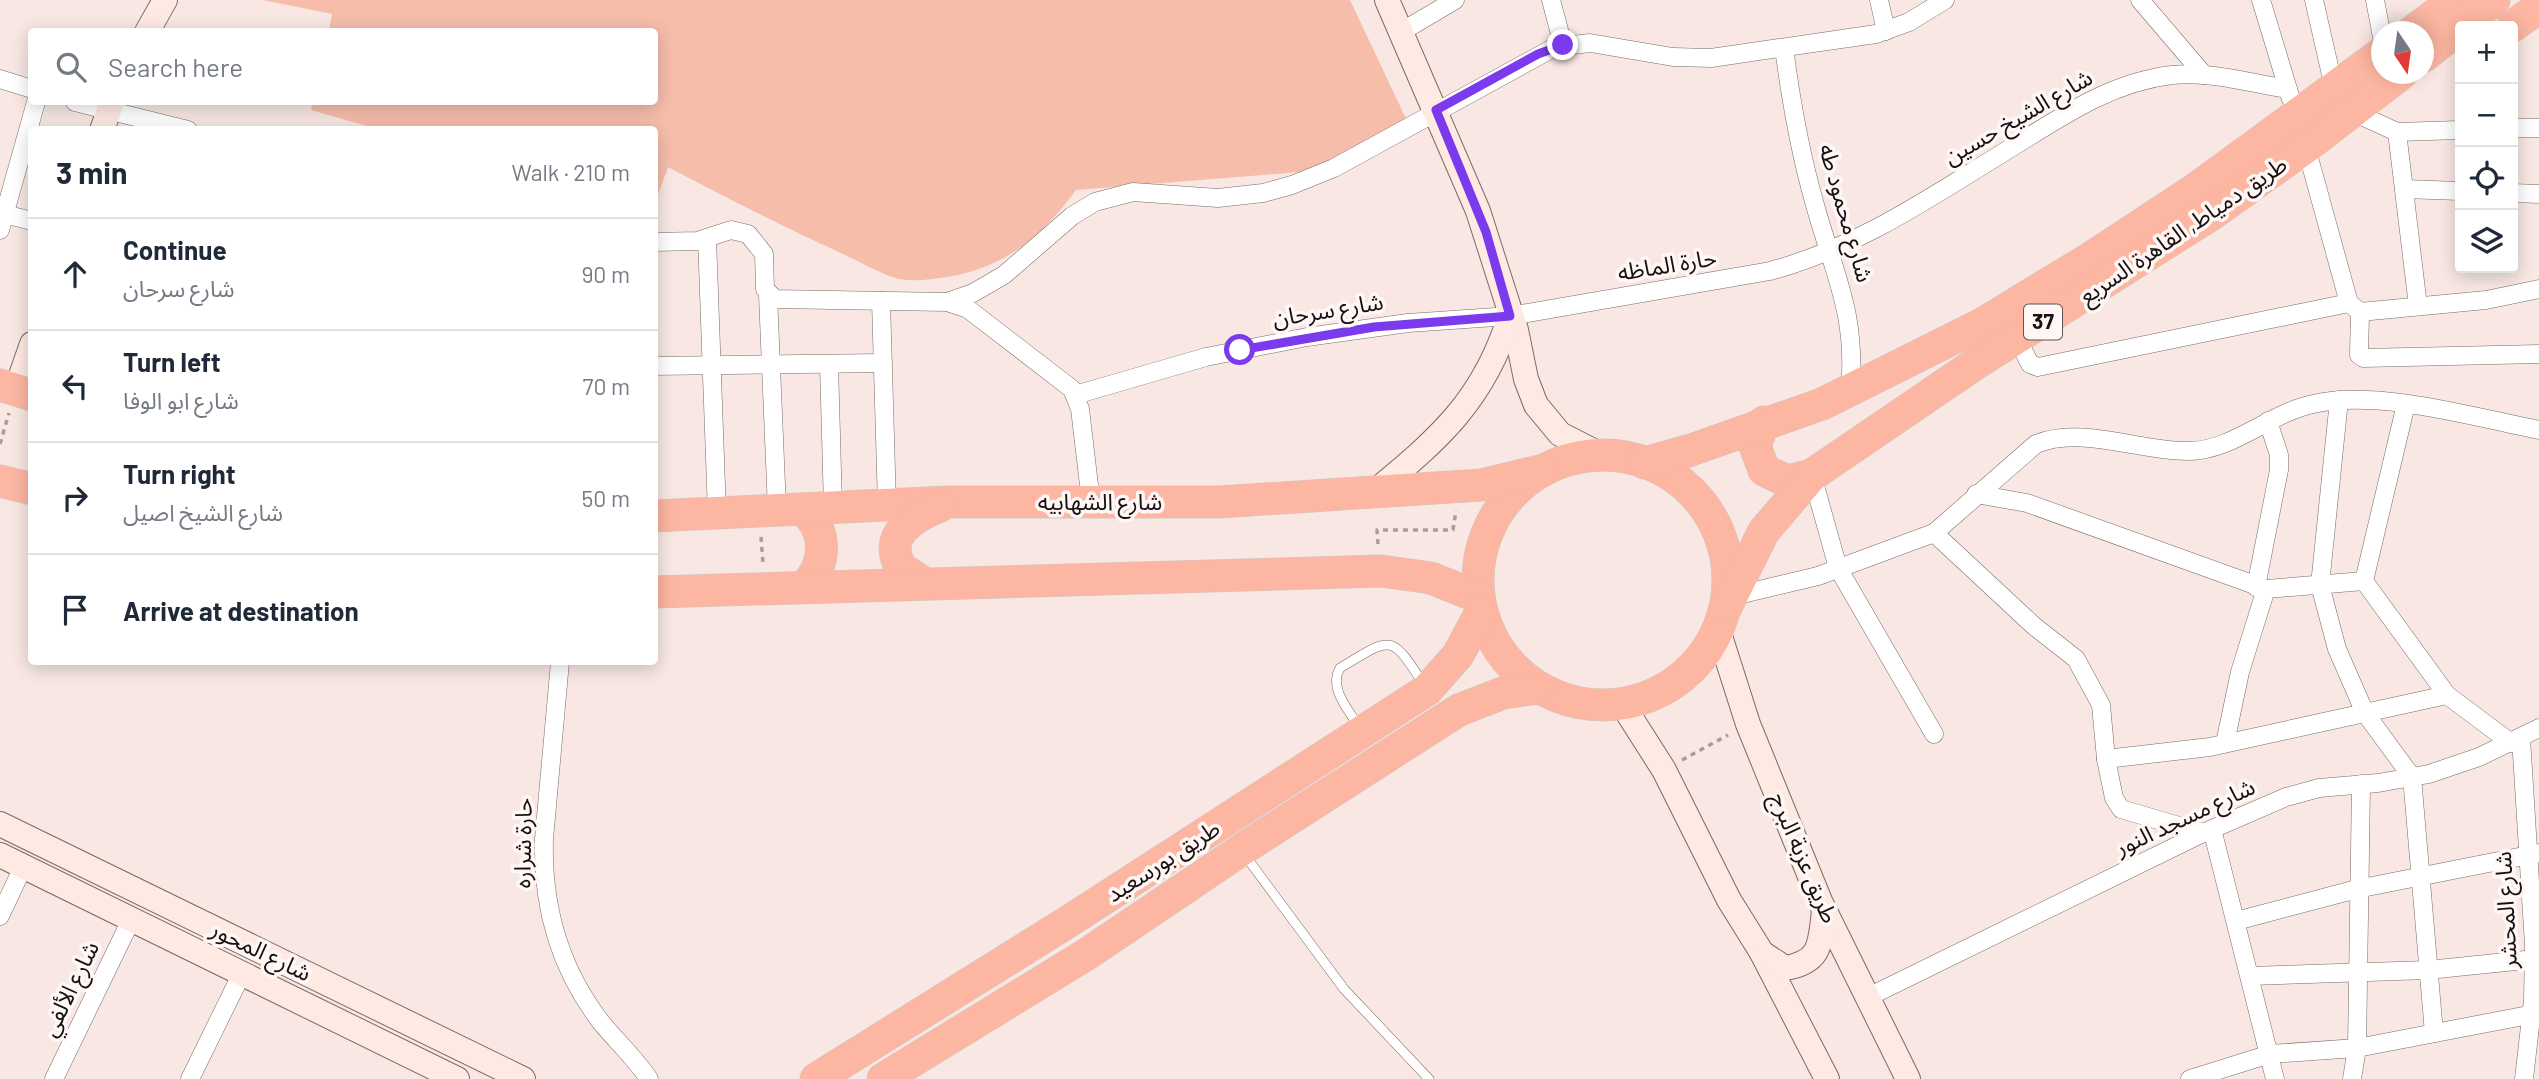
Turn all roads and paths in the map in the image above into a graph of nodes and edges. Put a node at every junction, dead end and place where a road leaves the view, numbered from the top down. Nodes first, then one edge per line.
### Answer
1 (165, 0) edge
2 (1387, 0) edge
3 (1455, 0) edge
4 (1551, 0) edge
5 (1879, 0) edge
6 (1945, 0) edge
7 (2140, 0) edge
8 (2261, 0) edge
9 (2314, 0) edge
10 (2375, 0) edge
11 (2417, 0) edge
12 (2455, 0) edge
13 (2494, 0) edge
14 (2539, 7) edge
15 (2379, 21) edge
16 (2408, 21) edge
17 (2427, 21) edge
18 (2518, 22) edge
19 (149, 28) edge
20 (1886, 31) junction
21 (1401, 32) junction
22 (1563, 45) junction
23 (1784, 48) junction
24 (2434, 49) edge
25 (2455, 53) edge
26 (2434, 56) edge
27 (2371, 67) edge
28 (2204, 75) junction
29 (0, 79) edge
30 (2379, 84) edge
31 (28, 88) edge
32 (2344, 100) junction
33 (2292, 103) junction
34 (35, 105) edge
35 (83, 105) edge
36 (1436, 110) junction
37 (107, 114) edge
38 (29, 126) edge
39 (169, 126) edge
40 (2518, 128) edge
41 (2539, 128) edge
42 (28, 129) edge
43 (2455, 130) edge
44 (2397, 132) junction
45 (2306, 147) junction
46 (2404, 189) junction
47 (2455, 191) edge
48 (2518, 193) edge
49 (2539, 194) edge
50 (1, 219) edge
51 (28, 221) edge
52 (707, 238) junction
53 (658, 242) edge
54 (1829, 252) junction
55 (2539, 289) edge
56 (768, 295) junction
57 (881, 301) junction
58 (947, 302) junction
59 (2418, 306) junction
60 (2354, 308) junction
61 (1510, 316) junction
62 (2017, 338) junction
63 (2539, 354) edge
64 (28, 356) edge
65 (883, 363) junction
66 (829, 364) junction
67 (770, 365) junction
68 (658, 366) edge
69 (712, 366) junction
70 (16, 390) edge
71 (1850, 393) junction
72 (1075, 394) junction
73 (2339, 400) junction
74 (2406, 404) junction
75 (2268, 421) junction
76 (1764, 422) junction
77 (2539, 430) edge
78 (1601, 455) junction
79 (1645, 463) junction
80 (1544, 470) junction
81 (1812, 475) junction
82 (0, 481) edge
83 (1459, 487) junction
84 (28, 488) edge
85 (1373, 493) junction
86 (1976, 494) junction
87 (948, 502) junction
88 (1091, 502) junction
89 (887, 505) junction
90 (793, 509) junction
91 (717, 513) junction
92 (658, 516) edge
93 (1934, 533) junction
94 (1838, 568) junction
95 (1381, 571) junction
96 (2364, 581) junction
97 (922, 582) junction
98 (2320, 585) junction
99 (805, 586) junction
100 (764, 588) junction
101 (2261, 588) junction
102 (658, 592) edge
103 (1479, 605) junction
104 (1726, 611) junction
105 (560, 665) edge
106 (1538, 688) junction
107 (1427, 690) junction
108 (2447, 695) junction
109 (1622, 704) junction
110 (2365, 713) junction
111 (1748, 724) junction
112 (2539, 728) edge
113 (1362, 732) junction
114 (1934, 734) dead end
115 (2516, 741) junction
116 (2225, 743) junction
117 (2106, 759) junction
118 (1664, 770) junction
119 (2413, 777) junction
120 (2361, 784) junction
121 (0, 824) edge
122 (2207, 831) junction
123 (1241, 850) junction
124 (2534, 854) edge
125 (0, 855) edge
126 (23, 867) junction
127 (2420, 877) junction
128 (2357, 889) junction
129 (178, 911) junction
130 (1824, 911) junction
131 (0, 916) edge
132 (2536, 919) edge
133 (131, 920) junction
134 (2236, 921) junction
135 (1063, 925) junction
136 (165, 936) junction
137 (1762, 953) junction
138 (1087, 954) junction
139 (2535, 959) junction
140 (991, 968) junction
141 (2428, 970) junction
142 (2358, 973) junction
143 (242, 974) junction
144 (2250, 976) junction
145 (1866, 998) junction
146 (1015, 999) junction
147 (2536, 1013) edge
148 (2434, 1033) junction
149 (2357, 1048) junction
150 (2270, 1054) junction
151 (54, 1079) edge
152 (190, 1079) edge
153 (457, 1079) edge
154 (523, 1079) edge
155 (649, 1079) edge
156 (816, 1079) edge
157 (883, 1079) edge
158 (1429, 1079) edge
159 (1827, 1079) edge
160 (1908, 1079) edge
161 (2190, 1079) edge
162 (2275, 1079) edge
163 (2353, 1079) edge
164 (2524, 1079) edge

1 - 19 street
2 - 21 street
3 - 21 street
4 - 22 street
5 - 20 street
6 - 20 street
7 - 28 street
8 - 33 street
9 - 32 street
10 - 15 street
11 - 16 highway
12 - 17 highway
13 - 24 highway
14 - 18 highway
20 - 23 street
21 - 36 street
22 - 23 street
22 - 36 street
23 - 54 street, شارع محمود طه
25 - 26 highway
27 - 32 highway, طريق دمياط, القاهرة السريع / 37
28 - 33 street, شارع الشيخ حسين
28 - 54 street, شارع الشيخ حسين
29 - 31 street
30 - 32 highway, طريق دمياط, القاهرة السريع / 37
32 - 33 highway, طريق دمياط, القاهرة السريع / 37
32 - 44 street
32 - 45 highway, طريق دمياط, القاهرة السريع / 37
33 - 71 highway, طريق دمياط, القاهرة السريع / 37
34 - 38 street
35 - 37 street
36 - 58 street
36 - 61 street
37 - 39 street
40 - 41 street
42 - 50 street
43 - 44 street
44 - 46 street
45 - 60 street
45 - 62 highway, طريق دمياط, القاهرة السريع / 37
46 - 47 street
46 - 59 street
48 - 49 street
50 - 51 street
52 - 53 street
52 - 56 street
52 - 69 street
54 - 61 street, حارة الماظه
54 - 71 street, شارع محمود طه
55 - 59 street
56 - 57 street
56 - 67 street
57 - 58 street
57 - 65 street
58 - 72 street
59 - 60 street
60 - 62 street
60 - 63 street
61 - 72 street, شارع سرحان
61 - 78 street
61 - 85 street
62 - 81 highway, طريق دمياط, القاهرة السريع / 37
64 - 70 street
65 - 66 street
65 - 89 street
66 - 67 street
66 - 90 street
67 - 69 street
67 - 90 street
68 - 69 street
69 - 91 street
71 - 76 highway, طريق دمياط, القاهرة السريع / 37
72 - 88 street
73 - 74 street
73 - 75 street
73 - 98 street
74 - 77 street
74 - 96 street
75 - 86 street
75 - 101 street
76 - 79 highway, طريق دمياط, القاهرة السريع / 37
76 - 81 highway
78 - 79 highway
78 - 80 highway
79 - 104 highway
80 - 83 highway, شارع الشهابيه
80 - 103 highway
81 - 94 street
81 - 104 highway, طريق دمياط, القاهرة السريع / 37
82 - 84 highway
83 - 85 highway, شارع الشهابيه
83 - 95 path
85 - 88 highway, شارع الشهابيه
86 - 93 street
86 - 101 street
87 - 88 highway, شارع الشهابيه
87 - 89 highway, شارع الشهابيه
87 - 97 highway
89 - 90 highway, شارع الشهابيه
90 - 91 highway, شارع الشهابيه
90 - 99 highway
90 - 100 path
91 - 92 highway, شارع الشهابيه
93 - 94 street
93 - 117 street
94 - 104 street
94 - 114 street
95 - 97 highway
95 - 103 highway
96 - 98 street
96 - 108 street
97 - 99 highway
98 - 101 street
98 - 110 street
99 - 100 highway
100 - 102 highway
101 - 116 street
103 - 106 highway
103 - 107 highway, طريق بورسعيد
104 - 109 highway
104 - 111 street, طريق عزبة البرج
105 - 155 street, حارة شراره
106 - 109 highway
106 - 123 highway, طريق بورسعيد
107 - 113 highway, طريق بورسعيد
107 - 113 lane
108 - 110 street
108 - 115 street
109 - 118 street
110 - 116 street
110 - 119 street
111 - 118 path
111 - 130 street, طريق عزبة البرج
112 - 115 street, شارع مسجد النور
113 - 135 highway, طريق بورسعيد
115 - 119 street, شارع مسجد النور
115 - 124 street, شارع المحشر
116 - 117 street
117 - 122 street
118 - 137 street
119 - 120 street, شارع مسجد النور
119 - 127 street
120 - 122 street, شارع مسجد النور
120 - 128 street
121 - 129 street, شارع المحور
122 - 134 street
122 - 145 street, شارع مسجد النور
123 - 138 highway, طريق بورسعيد
123 - 158 lane
124 - 127 street
124 - 132 street, شارع المحشر
125 - 126 street, شارع المحور
126 - 131 street
126 - 133 street, شارع المحور
127 - 128 street
127 - 141 street
128 - 134 street
128 - 142 street
129 - 136 street
129 - 154 street, شارع المحور
130 - 137 street
130 - 145 street, طريق عزبة البرج
132 - 139 street, شارع المحشر
133 - 136 street, شارع المحور
133 - 151 street, شارع الألفي
134 - 144 street
135 - 138 highway
135 - 140 highway, طريق بورسعيد
136 - 143 street, شارع المحور
137 - 159 street
138 - 146 highway, طريق بورسعيد
139 - 141 street
139 - 147 street, شارع المحشر
140 - 146 highway
140 - 156 highway, طريق بورسعيد
141 - 142 street
141 - 148 street
142 - 144 street
142 - 149 street
143 - 152 street
143 - 153 street, شارع المحور
144 - 150 street
145 - 160 street, طريق عزبة البرج
146 - 157 highway, طريق بورسعيد
147 - 148 street
147 - 164 street, شارع المحشر
148 - 149 street
149 - 150 street
149 - 163 street
150 - 161 street
150 - 162 street

